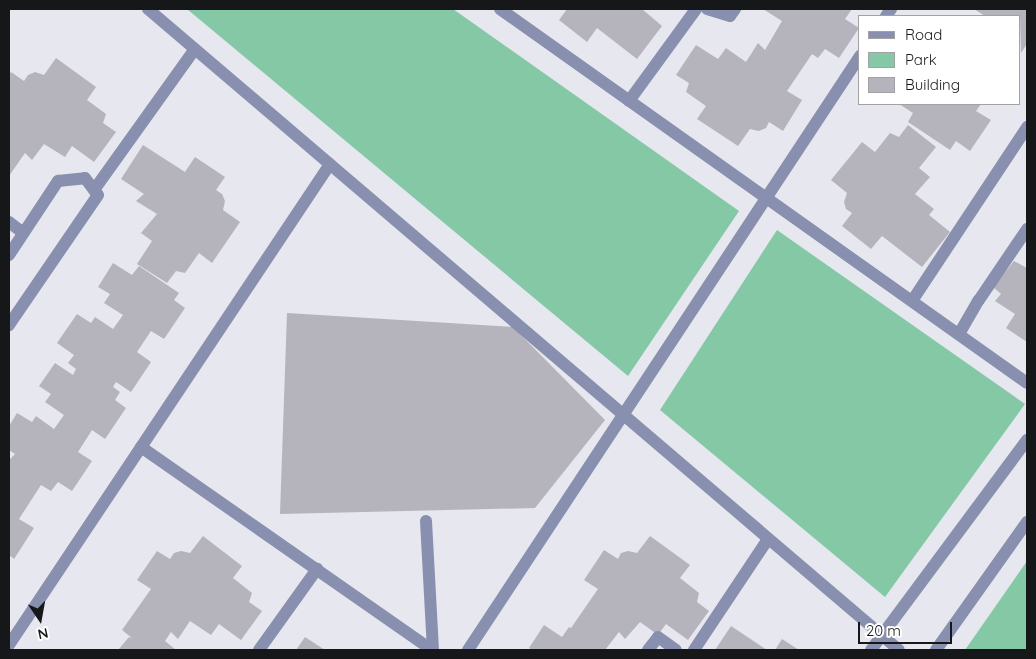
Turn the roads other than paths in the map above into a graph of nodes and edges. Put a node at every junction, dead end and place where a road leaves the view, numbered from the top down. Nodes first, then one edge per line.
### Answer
1 (148, 9) edge
2 (500, 9) edge
3 (696, 9) edge
4 (707, 9) edge
5 (735, 9) edge
6 (195, 50) junction
7 (858, 59) edge
8 (629, 100) junction
9 (1027, 127) edge
10 (330, 164) junction
11 (94, 190) junction
12 (766, 198) junction
13 (9, 222) edge
14 (1027, 230) edge
15 (23, 234) junction
16 (9, 255) edge
17 (912, 301) junction
18 (9, 325) edge
19 (959, 334) junction
20 (1027, 382) edge
21 (623, 414) junction
22 (1027, 440) edge
23 (141, 447) junction
24 (426, 521) dead end
25 (1027, 522) edge
26 (768, 539) junction
27 (317, 570) junction
28 (881, 636) junction
29 (9, 646) edge
30 (259, 650) edge
31 (433, 650) edge
32 (468, 650) edge
33 (648, 650) edge
34 (676, 650) edge
35 (694, 650) edge
36 (871, 650) edge
37 (899, 650) edge
38 (936, 650) edge

1 - 6 street
2 - 8 street
3 - 8 street
4 - 5 street
6 - 10 street
6 - 11 street
7 - 12 street
8 - 12 street
9 - 17 street
10 - 21 street
10 - 23 street
11 - 15 street
11 - 18 street
12 - 17 street
12 - 21 street
13 - 15 street
14 - 19 street
15 - 16 street
17 - 19 street
19 - 20 street
21 - 26 street
21 - 32 street
22 - 28 street
23 - 27 street
23 - 29 street
24 - 31 street
25 - 38 street
26 - 28 street
26 - 35 street
27 - 30 street
27 - 31 street
28 - 36 street
28 - 37 street
33 - 34 street

